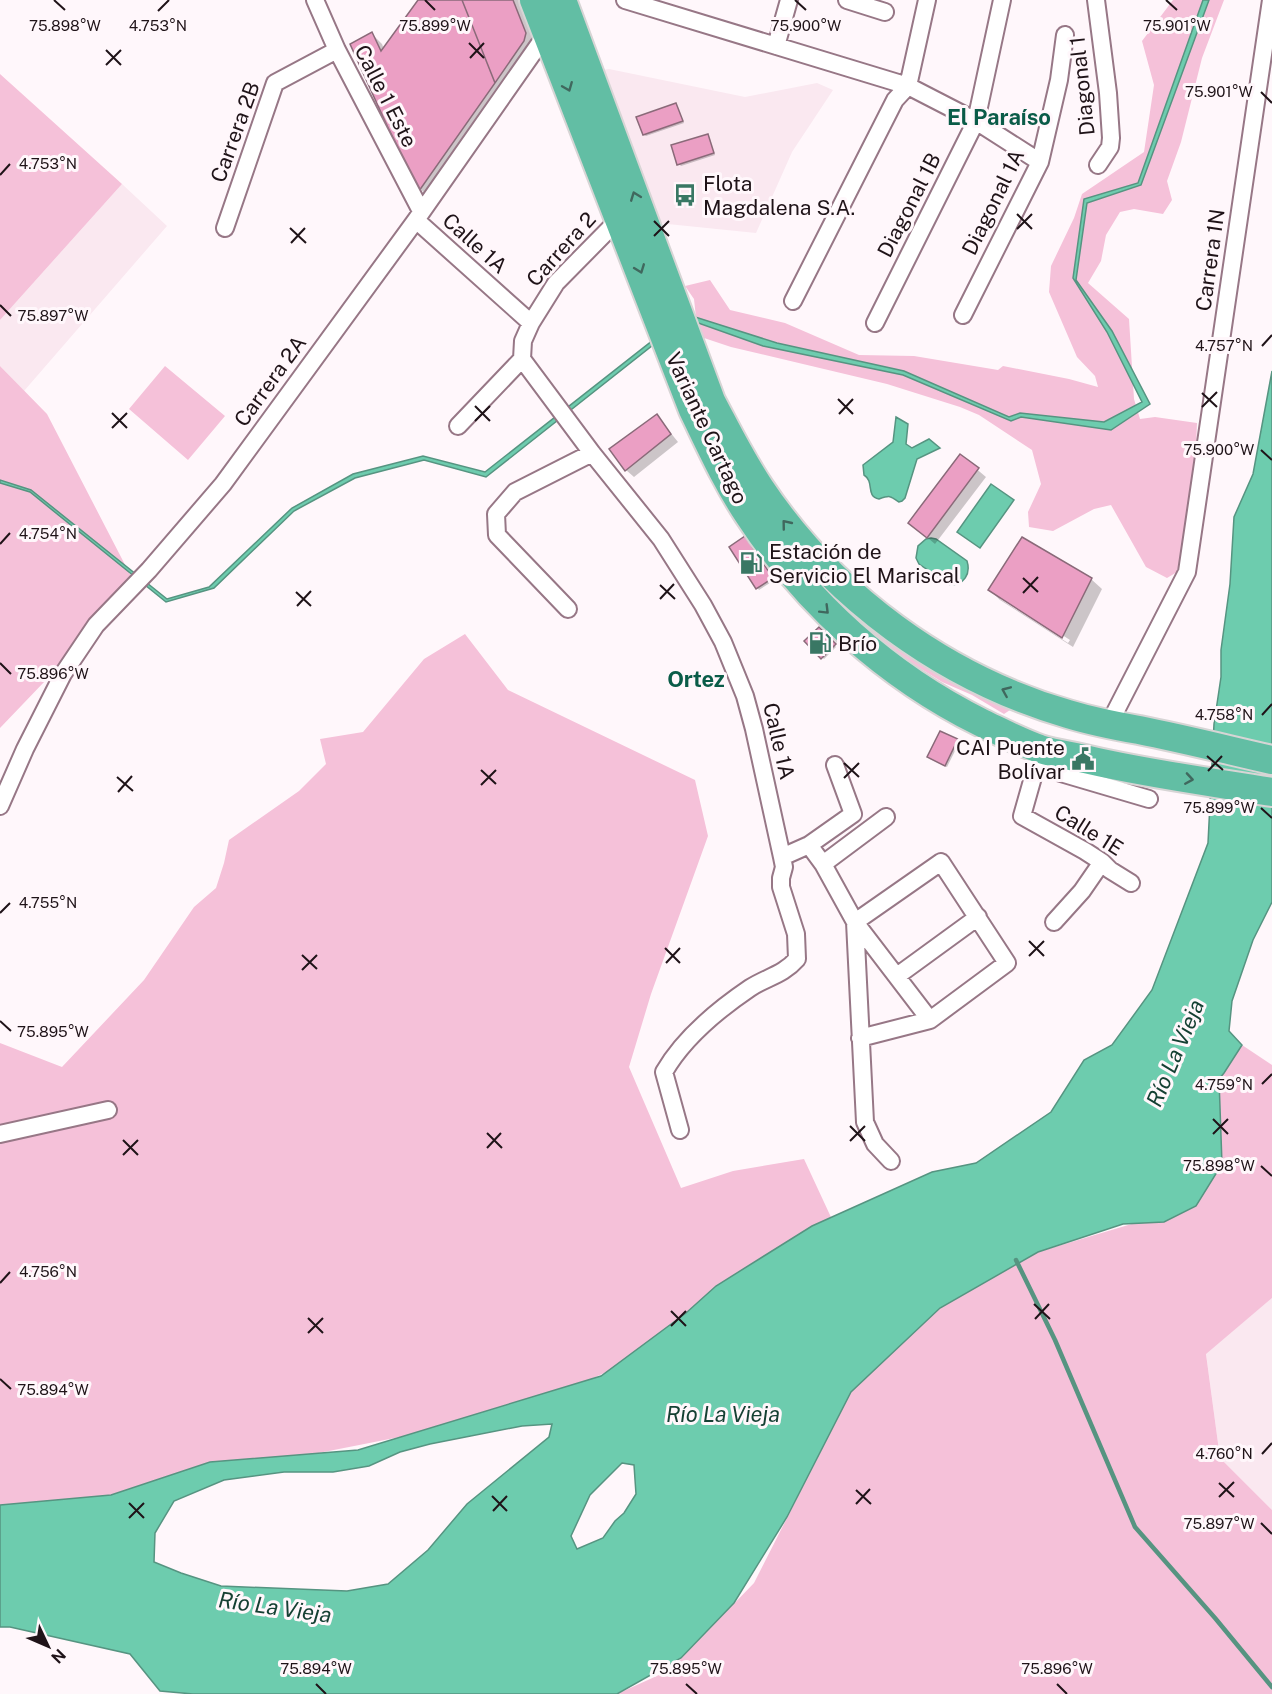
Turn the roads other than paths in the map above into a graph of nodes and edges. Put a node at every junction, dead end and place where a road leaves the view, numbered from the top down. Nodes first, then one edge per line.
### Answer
1 (315, 0) edge
2 (534, 0) edge
3 (562, 0) edge
4 (625, 0) edge
5 (789, 0) edge
6 (847, 0) edge
7 (927, 0) edge
8 (1002, 0) edge
9 (1096, 0) edge
10 (1271, 0) edge
11 (885, 12) dead end
12 (547, 33) junction
13 (1065, 35) dead end
14 (776, 46) junction
15 (337, 50) junction
16 (908, 86) junction
17 (976, 121) junction
18 (1040, 162) junction
19 (1098, 165) dead end
20 (418, 215) junction
21 (620, 218) junction
22 (225, 228) dead end
23 (793, 301) dead end
24 (963, 315) dead end
25 (531, 323) junction
26 (875, 323) dead end
27 (673, 328) junction
28 (522, 359) junction
29 (458, 426) dead end
30 (592, 453) junction
31 (568, 609) dead end
32 (1047, 707) junction
33 (968, 716) junction
34 (1123, 727) junction
35 (1039, 758) junction
36 (1272, 760) edge
37 (835, 765) dead end
38 (1272, 792) edge
39 (1149, 799) dead end
40 (0, 806) edge
41 (886, 817) dead end
42 (809, 844) junction
43 (782, 857) junction
44 (1102, 862) junction
45 (823, 864) junction
46 (1131, 883) dead end
47 (978, 917) junction
48 (855, 922) junction
49 (1054, 922) dead end
50 (897, 976) junction
51 (930, 1020) junction
52 (860, 1038) junction
53 (108, 1110) dead end
54 (680, 1130) dead end
55 (0, 1134) edge
56 (891, 1161) dead end

1 - 15 street, Calle 1 Este
2 - 12 highway, Variante Cartago
27 -> 3 highway, Variante Cartago
4 - 14 street
5 - 14 street
6 - 11 street
7 - 16 street
8 - 17 street, Diagonal 1B
9 - 19 street, Diagonal 1
10 - 34 street, Carrera 1N
12 - 20 street, Carrera 2A
12 -> 21 highway, Variante Cartago
13 - 18 street, Diagonal 1A
14 - 16 street
15 - 20 street, Calle 1 Este
15 - 22 street, Carrera 2B
16 - 17 street
16 - 23 street
17 - 18 street
17 - 26 street, Diagonal 1B
18 - 24 street, Diagonal 1A
20 - 25 street, Calle 1A
20 - 40 street, Carrera 2A
21 - 25 street, Carrera 2
21 -> 27 highway, Variante Cartago
25 - 28 street, Carrera 2
32 -> 27 highway, Variante Cartago
27 -> 33 highway, Variante Cartago
28 - 29 street
28 - 30 street, Calle 1A
30 - 31 street
30 - 43 street, Calle 1A
32 - 33 highway
32 - 34 highway, Variante Cartago
33 - 35 highway, Variante Cartago
34 - 35 highway
34 - 36 highway, Variante Cartago
35 -> 38 highway, Variante Cartago
35 - 39 street
35 - 44 street, Calle 1E
37 - 42 street
41 - 45 street
42 - 43 street
42 - 45 street
43 - 54 street, Calle 1A
44 - 46 street, Calle 1E
44 - 49 street
45 - 48 street
47 - 48 street
47 - 50 street
47 - 51 street
48 - 50 street
48 - 52 street
50 - 51 street
51 - 52 street
52 - 56 street
53 - 55 street

